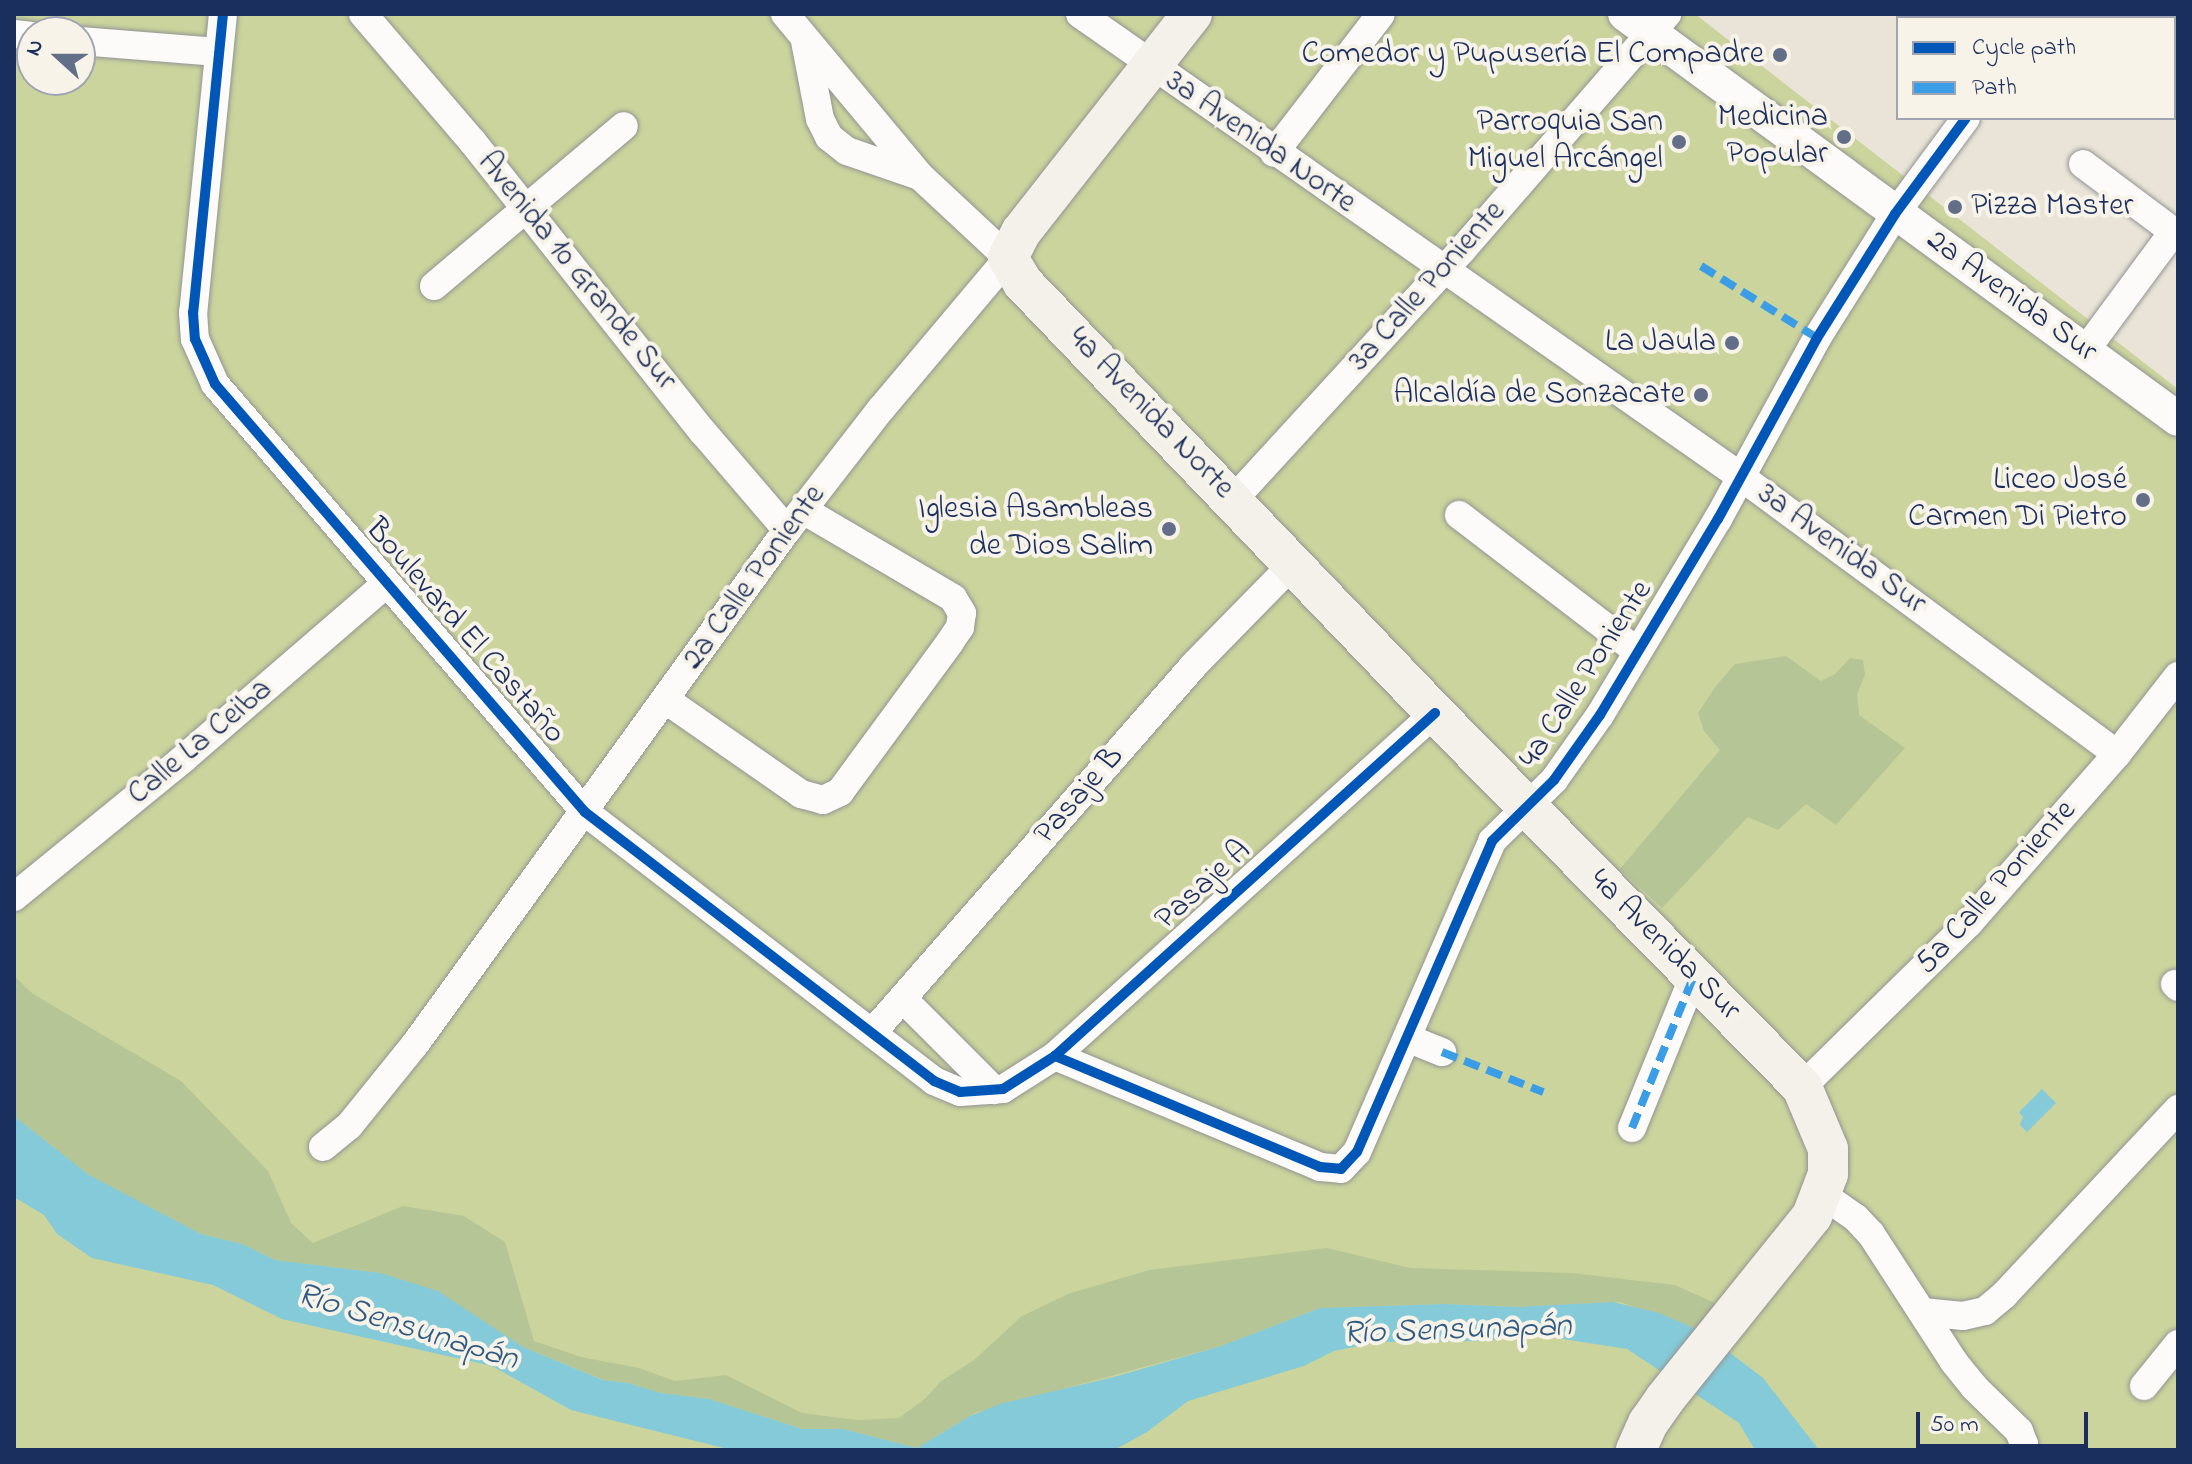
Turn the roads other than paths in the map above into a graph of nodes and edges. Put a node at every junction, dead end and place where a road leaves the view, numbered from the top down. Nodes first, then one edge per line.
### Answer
1 (223, 14) edge
2 (363, 14) edge
3 (785, 14) edge
4 (1080, 14) edge
5 (1192, 14) edge
6 (1381, 14) edge
7 (1647, 21) edge
8 (804, 37) junction
9 (96, 42) edge
10 (218, 52) junction
11 (1149, 65) junction
12 (1965, 120) edge
13 (624, 126) dead end
14 (1274, 153) junction
15 (2083, 164) dead end
16 (920, 176) junction
17 (526, 209) junction
18 (1895, 214) junction
19 (2176, 233) edge
20 (1008, 258) junction
21 (1443, 270) junction
22 (434, 286) dead end
23 (2085, 351) junction
24 (2178, 419) edge
25 (1740, 476) junction
26 (1233, 500) junction
27 (1459, 515) dead end
28 (795, 520) junction
29 (1293, 564) junction
30 (387, 583) junction
31 (1637, 651) junction
32 (2178, 676) edge
33 (666, 700) junction
34 (1435, 713) junction
35 (2117, 754) junction
36 (1525, 807) junction
37 (585, 812) junction
38 (14, 897) edge
39 (1694, 975) junction
40 (903, 999) junction
41 (872, 1033) junction
42 (1407, 1038) junction
43 (1442, 1052) dead end
44 (1055, 1056) junction
45 (1802, 1087) junction
46 (998, 1090) junction
47 (2178, 1109) edge
48 (1632, 1128) dead end
49 (323, 1147) dead end
50 (1823, 1195) junction
51 (1922, 1312) junction
52 (2178, 1344) edge
53 (2144, 1386) dead end
54 (1636, 1450) edge
55 (2022, 1450) edge

1 - 10 street, Boulevard El Castaño
2 - 17 street, Avenida 10 Grande Sur
3 - 8 street, 4a Avenida Norte
4 - 11 street, 3a Avenida Norte
5 - 11 main road, 2a Calle Poniente
6 - 14 street
7 - 18 street, 2a Avenida Sur
7 - 21 street, 3a Calle Poniente
8 - 16 street, 4a Avenida Norte
8 - 16 street
9 - 10 street
10 - 30 street, Boulevard El Castaño
11 - 14 street, 3a Avenida Norte
11 - 20 main road, 2a Calle Poniente
12 - 18 street, 4a Calle Poniente
13 - 17 street
14 - 21 street, 3a Avenida Norte
15 - 19 street
16 - 20 street, 4a Avenida Norte
17 - 22 street
17 - 28 street, Avenida 10 Grande Sur
18 - 23 street, 2a Avenida Sur
18 - 25 street, 4a Calle Poniente
19 - 23 street
20 - 26 main road, 4a Avenida Norte
20 - 28 street, 2a Calle Poniente
21 - 25 street, 3a Avenida Sur
21 - 26 street, 3a Calle Poniente
23 - 24 street, 2a Avenida Sur
25 - 31 street, 4a Calle Poniente
25 - 35 street, 3a Avenida Sur
26 - 29 main road, 4a Avenida Norte
27 - 31 street
28 - 33 street, 2a Calle Poniente
28 - 33 street, Avenida 10 Grande Sur
29 - 34 main road, 4a Avenida Norte
29 - 40 street, Pasaje B
30 - 37 street, Boulevard El Castaño
30 - 38 street, Calle La Ceiba
31 - 36 street, 4a Calle Poniente
32 - 35 street, 5a Calle Poniente
33 - 37 street, 2a Calle Poniente
34 - 36 main road, 4a Avenida Norte
34 - 44 street, Pasaje A
35 - 45 street, 5a Calle Poniente
36 - 39 main road, 4a Avenida Sur
36 - 42 street, 4a Calle Poniente
37 - 41 street, Boulevard El Castaño
37 - 49 street, 2a Calle Poniente
39 - 45 main road, 4a Avenida Sur
39 - 48 street
40 - 41 street, Pasaje B
40 - 46 street
41 - 46 street, Boulevard El Castaño
42 - 43 street
42 - 44 street, 4a Calle Poniente
44 - 46 street, Pasaje A
45 - 50 main road
47 - 51 street
50 - 51 street
50 - 54 main road
51 - 55 street
52 - 53 street

